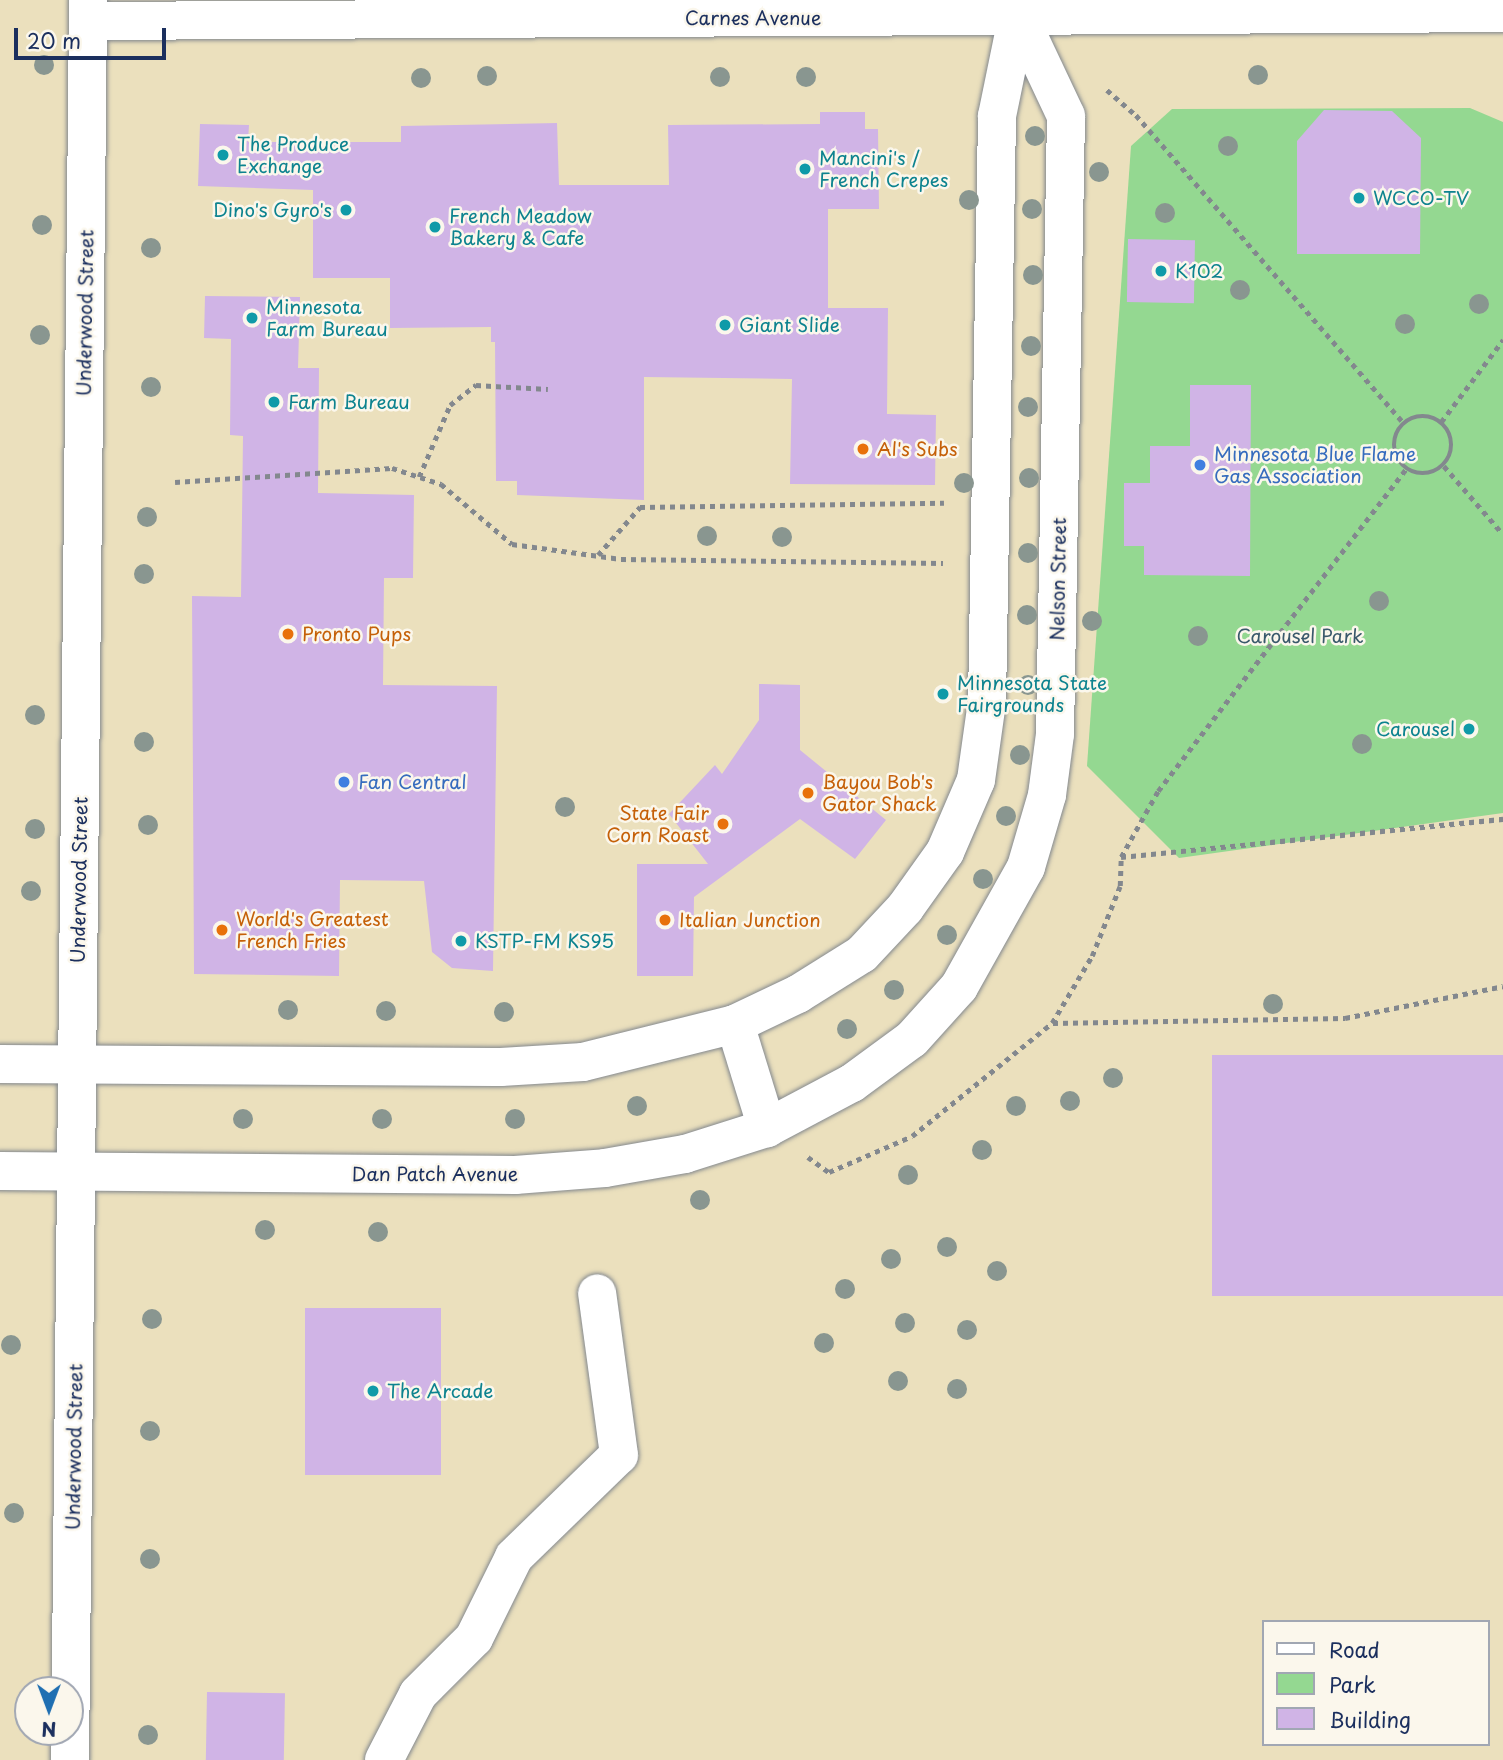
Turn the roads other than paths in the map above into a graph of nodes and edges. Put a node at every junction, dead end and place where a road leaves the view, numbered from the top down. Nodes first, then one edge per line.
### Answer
1 (1019, 8) edge
2 (88, 11) edge
3 (1503, 13) edge
4 (735, 1024) junction
5 (0, 1064) edge
6 (77, 1065) junction
7 (852, 1083) joint
8 (767, 1128) junction
9 (0, 1171) edge
10 (78, 1172) junction
11 (597, 1293) dead end
12 (70, 1760) edge
13 (384, 1760) edge

1 - 2 street, Carnes Avenue
1 - 3 street, Carnes Avenue
1 - 4 street
1 - 7 street, Nelson Street
2 - 6 street, Underwood Street
4 - 6 street
4 - 8 street
5 - 6 street
6 - 10 street, Underwood Street
7 - 8 street, Dan Patch Avenue
8 - 10 street, Dan Patch Avenue
9 - 10 street, Dan Patch Avenue
10 - 12 street, Underwood Street
11 - 13 street

